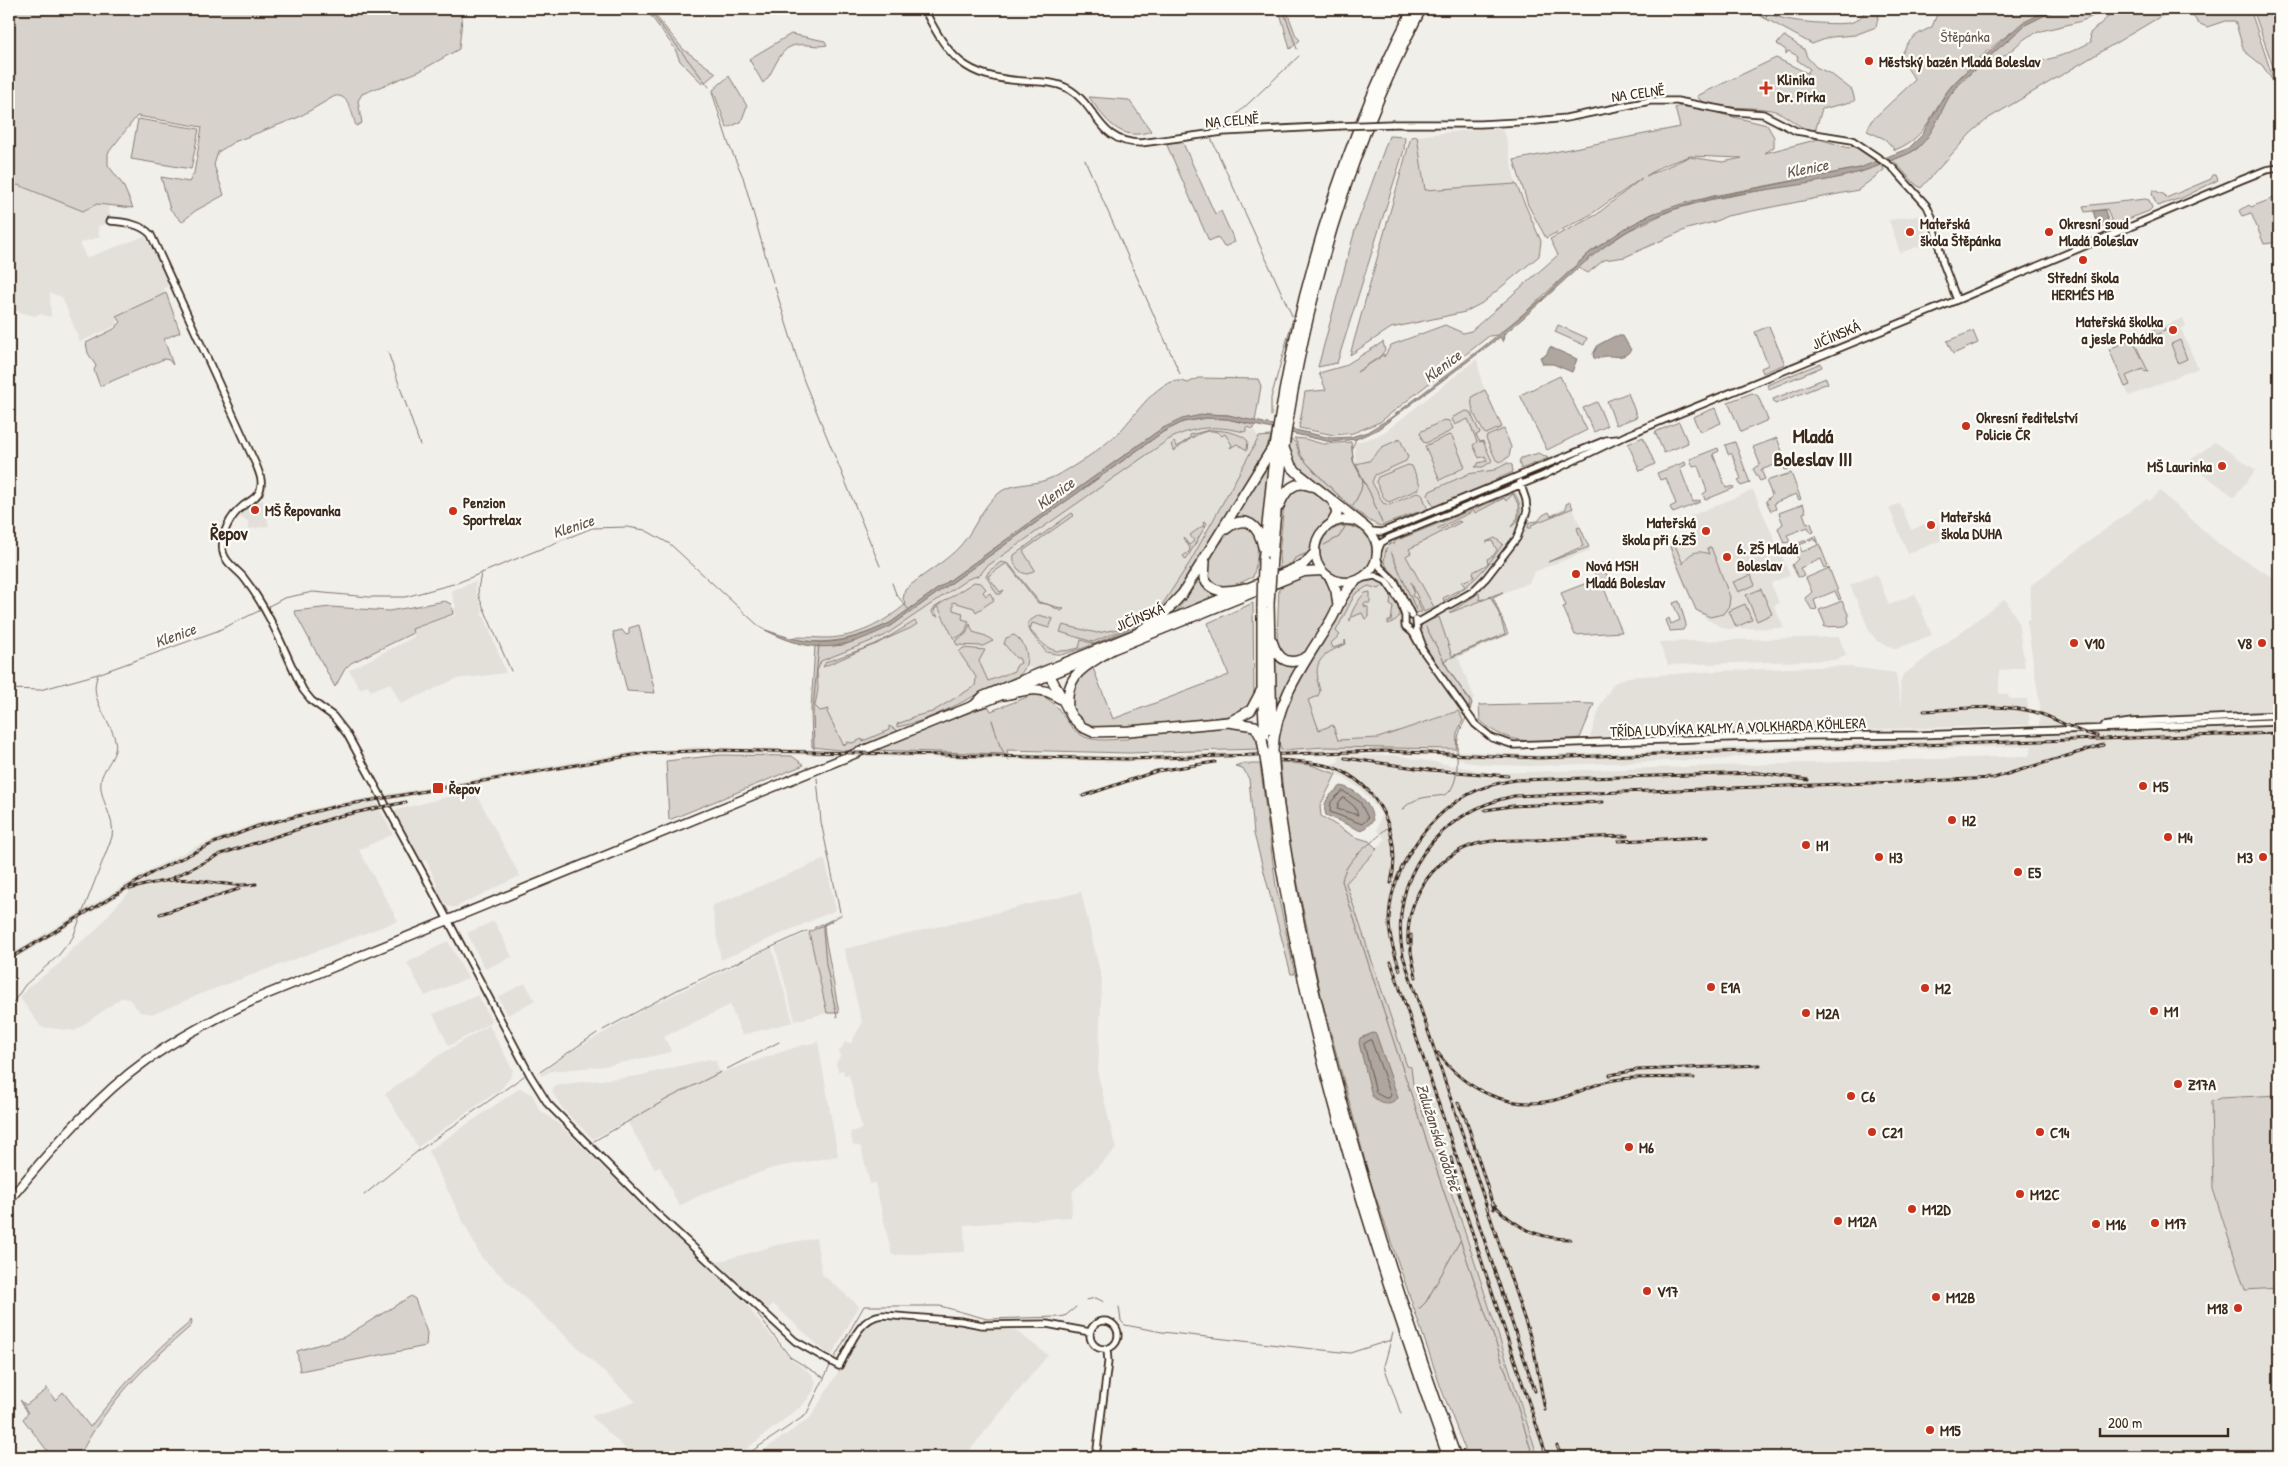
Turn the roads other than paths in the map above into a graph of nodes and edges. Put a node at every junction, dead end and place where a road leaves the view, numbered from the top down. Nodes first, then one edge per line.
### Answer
1 (924, 9) edge
2 (1413, 9) edge
3 (1421, 9) edge
4 (2279, 168) edge
5 (110, 221) dead end
6 (1957, 300) junction
7 (1284, 417) junction
8 (1619, 439) junction
9 (1280, 442) junction
10 (1518, 477) junction
11 (1520, 484) junction
12 (1312, 486) junction
13 (1334, 503) junction
14 (1274, 521) junction
15 (1332, 524) junction
16 (1362, 524) junction
17 (1224, 530) junction
18 (1370, 531) junction
19 (1315, 552) junction
20 (1378, 554) junction
21 (1268, 559) junction
22 (1205, 560) junction
23 (1322, 571) junction
24 (1331, 579) junction
25 (1359, 580) junction
26 (1246, 588) junction
27 (1266, 606) junction
28 (1338, 606) junction
29 (1405, 619) junction
30 (1415, 620) junction
31 (1407, 628) junction
32 (1269, 629) junction
33 (1140, 631) junction
34 (1111, 650) junction
35 (1309, 655) junction
36 (1430, 660) junction
37 (1048, 673) junction
38 (1262, 686) junction
39 (1005, 694) junction
40 (1062, 700) junction
41 (974, 704) junction
42 (1068, 709) junction
43 (2279, 715) edge
44 (1228, 722) junction
45 (2279, 722) edge
46 (2088, 729) junction
47 (1268, 739) junction
48 (1272, 776) junction
49 (448, 920) junction
50 (9, 1200) edge
51 (1090, 1332) junction
52 (1108, 1349) junction
53 (1440, 1414) junction
54 (1096, 1457) edge
55 (1448, 1457) edge
56 (1456, 1457) edge
57 (1460, 1457) edge

1 - 6 street, NA CELNĚ, bridge
2 - 7 highway
3 - 7 highway
4 - 6 street, JIČÍNSKÁ
5 - 49 street
6 - 8 street, JIČÍNSKÁ
7 - 9 highway
8 - 10 street, JIČÍNSKÁ
8 - 11 street, JIČÍNSKÁ
9 - 12 highway
9 - 14 highway
9 - 17 highway
9 - 21 highway
10 - 11 street
10 - 18 street, JIČÍNSKÁ
11 - 20 street, JIČÍNSKÁ
11 - 30 street
12 - 13 highway
12 - 14 highway
13 - 15 highway
13 - 16 highway
14 - 21 highway
15 - 16 main road
15 - 19 main road, JIČÍNSKÁ
16 - 18 main road
17 - 21 highway
17 - 22 highway
18 - 20 main road
19 - 23 main road
19 - 26 main road, JIČÍNSKÁ
20 - 25 main road, JIČÍNSKÁ
20 - 30 street, TŘÍDA LUDVÍKA KALMY A VOLKHARDA KÖHLERA
21 - 27 highway, bridge
22 - 26 highway
22 - 33 highway
23 - 24 main road
23 - 34 main road, JIČÍNSKÁ
24 - 25 main road
24 - 28 highway
25 - 28 highway
25 - 29 street
26 - 33 main road, JIČÍNSKÁ
27 - 32 highway
27 - 38 highway
28 - 35 highway
29 - 30 street
29 - 31 street
30 - 31 street
30 - 36 street, TŘÍDA LUDVÍKA KALMY A VOLKHARDA KÖHLERA
31 - 36 street, TŘÍDA LUDVÍKA KALMY A VOLKHARDA KÖHLERA
32 - 35 highway
32 - 47 highway
33 - 37 main road, JIČÍNSKÁ
34 - 37 main road, JIČÍNSKÁ
34 - 42 highway
35 - 47 highway
36 - 46 street, TŘÍDA LUDVÍKA KALMY A VOLKHARDA KÖHLERA
37 - 39 main road, JIČÍNSKÁ
37 - 40 highway
37 - 41 main road, JIČÍNSKÁ
38 - 44 highway
38 - 47 highway
39 - 40 highway
39 - 41 main road, JIČÍNSKÁ
40 - 42 highway
41 - 49 main road, JIČÍNSKÁ
42 - 44 highway
43 - 46 street, TŘÍDA LUDVÍKA KALMY A VOLKHARDA KÖHLERA
44 - 47 highway
45 - 46 street, TŘÍDA LUDVÍKA KALMY A VOLKHARDA KÖHLERA
47 - 48 highway, bridge
47 - 48 highway, bridge
48 - 53 highway
48 - 55 highway
49 - 50 main road, JIČÍNSKÁ
49 - 51 street
51 - 52 street
51 - 52 street
52 - 54 street
53 - 56 highway
53 - 57 highway

